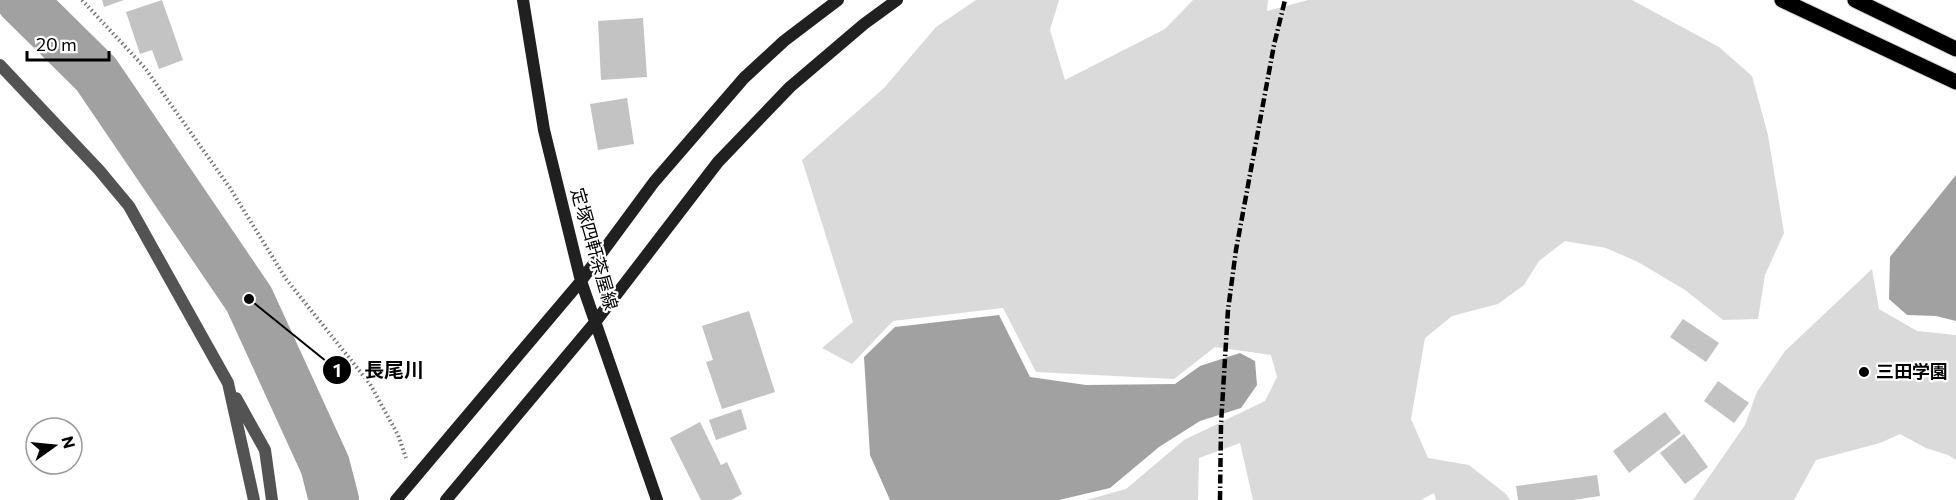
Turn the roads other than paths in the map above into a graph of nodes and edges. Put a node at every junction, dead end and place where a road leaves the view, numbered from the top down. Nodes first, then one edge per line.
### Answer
1 (524, 0) edge
2 (838, 0) edge
3 (897, 0) edge
4 (1782, 0) edge
5 (1855, 0) edge
6 (1956, 49) edge
7 (0, 65) edge
8 (1956, 82) edge
9 (580, 281) junction
10 (596, 321) junction
11 (228, 383) junction
12 (255, 500) edge
13 (272, 500) edge
14 (396, 500) edge
15 (446, 500) edge
16 (657, 500) edge

1 - 9 street, 定塚四軒茶屋線
2 - 9 street
3 - 10 street
4 - 8 main road
5 - 6 main road
7 - 11 street
9 - 10 street, 定塚四軒茶屋線
9 - 14 street
10 - 15 street
10 - 16 street, 定塚四軒茶屋線
11 - 12 street
11 - 13 street

